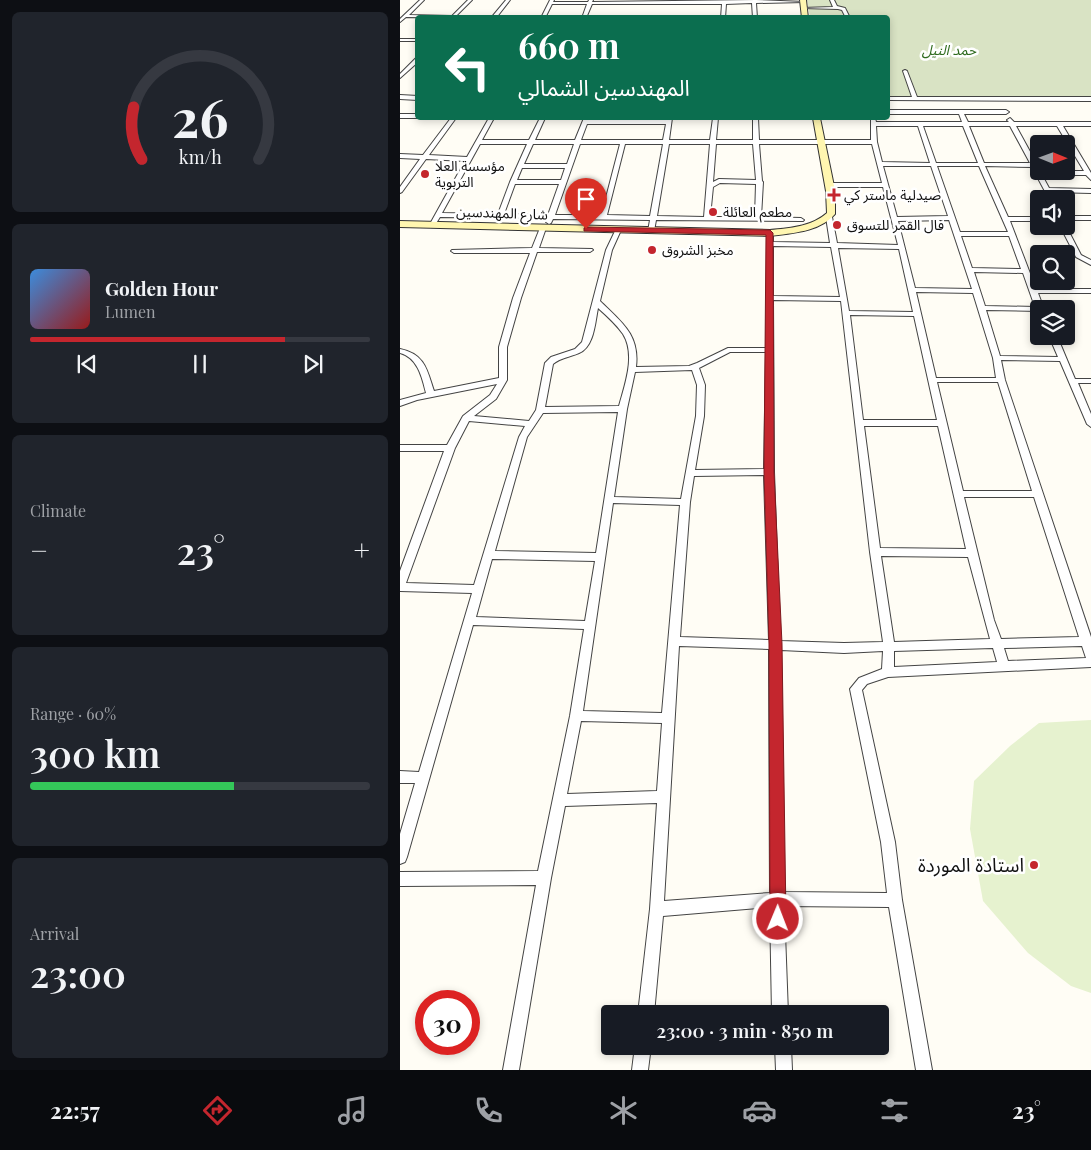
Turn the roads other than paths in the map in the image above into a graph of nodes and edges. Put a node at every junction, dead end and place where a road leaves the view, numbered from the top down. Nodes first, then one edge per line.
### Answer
1 (422, 0) edge
2 (470, 0) edge
3 (508, 0) edge
4 (832, 0) edge
5 (551, 1) edge
6 (591, 1) edge
7 (624, 1) edge
8 (657, 1) edge
9 (689, 1) edge
10 (724, 1) edge
11 (754, 1) edge
12 (803, 3) edge
13 (837, 8) junction
14 (404, 15) edge
15 (454, 15) edge
16 (496, 15) edge
17 (544, 15) edge
18 (585, 15) edge
19 (620, 15) edge
20 (686, 15) edge
21 (723, 15) edge
22 (755, 15) edge
23 (847, 15) edge
24 (400, 21) edge
25 (400, 40) edge
26 (415, 40) edge
27 (415, 62) edge
28 (904, 71) dead end
29 (401, 74) edge
30 (400, 97) edge
31 (415, 98) edge
32 (890, 99) edge
33 (915, 99) junction
34 (1000, 101) junction
35 (1091, 101) edge
36 (890, 112) edge
37 (962, 112) junction
38 (1006, 112) junction
39 (400, 116) edge
40 (415, 116) edge
41 (451, 120) edge
42 (490, 120) edge
43 (541, 120) edge
44 (586, 120) edge
45 (629, 120) edge
46 (670, 120) edge
47 (715, 120) edge
48 (755, 120) edge
49 (816, 120) edge
50 (873, 121) edge
51 (920, 124) junction
52 (966, 124) junction
53 (1012, 124) junction
54 (1059, 124) junction
55 (1091, 124) edge
56 (479, 142) junction
57 (578, 142) junction
58 (623, 142) junction
59 (667, 142) junction
60 (818, 142) junction
61 (874, 142) junction
62 (532, 143) junction
63 (713, 143) junction
64 (756, 143) junction
65 (400, 156) edge
66 (424, 157) junction
67 (469, 159) junction
68 (1030, 161) edge
69 (880, 164) junction
70 (933, 164) junction
71 (981, 164) junction
72 (1030, 165) edge
73 (521, 166) junction
74 (570, 166) junction
75 (1075, 174) edge
76 (1089, 175) edge
77 (1042, 180) edge
78 (513, 182) junction
79 (563, 182) junction
80 (760, 182) junction
81 (828, 185) junction
82 (886, 185) junction
83 (709, 186) junction
84 (1049, 190) edge
85 (400, 191) edge
86 (1075, 191) edge
87 (1091, 191) edge
88 (500, 216) junction
89 (551, 217) junction
90 (829, 217) junction
91 (595, 218) junction
92 (653, 218) junction
93 (707, 218) junction
94 (725, 218) junction
95 (951, 218) junction
96 (1075, 218) edge
97 (1091, 218) edge
98 (894, 219) junction
99 (1006, 219) junction
100 (1030, 219) edge
101 (436, 220) junction
102 (758, 220) junction
103 (801, 220) dead end
104 (400, 224) edge
105 (545, 228) junction
106 (586, 229) junction
107 (618, 230) junction
108 (651, 231) junction
109 (724, 232) junction
110 (770, 233) junction
111 (957, 234) junction
112 (1012, 234) junction
113 (1068, 235) edge
114 (770, 244) junction
115 (833, 246) junction
116 (902, 247) junction
117 (590, 250) dead end
118 (454, 251) dead end
119 (533, 251) junction
120 (1091, 263) edge
121 (969, 270) junction
122 (1024, 271) junction
123 (912, 290) junction
124 (975, 290) junction
125 (1033, 291) junction
126 (1091, 291) edge
127 (770, 298) junction
128 (844, 299) junction
129 (1036, 300) edge
130 (596, 302) junction
131 (982, 308) junction
132 (1030, 309) edge
133 (845, 313) junction
134 (917, 314) junction
135 (1057, 345) edge
136 (769, 350) junction
137 (400, 351) edge
138 (997, 358) junction
139 (1063, 360) junction
140 (695, 367) junction
141 (631, 370) junction
142 (503, 380) junction
143 (933, 380) junction
144 (1001, 380) junction
145 (1073, 381) junction
146 (1091, 381) edge
147 (431, 394) junction
148 (400, 403) edge
149 (623, 409) junction
150 (540, 410) junction
151 (466, 418) junction
152 (859, 423) junction
153 (941, 423) junction
154 (530, 424) junction
155 (1091, 424) edge
156 (400, 448) edge
157 (450, 448) junction
158 (769, 472) junction
159 (689, 473) junction
160 (958, 494) junction
161 (1038, 494) junction
162 (610, 500) junction
163 (685, 502) junction
164 (875, 552) junction
165 (972, 553) junction
166 (488, 555) junction
167 (601, 557) junction
168 (400, 586) edge
169 (479, 589) junction
170 (468, 621) junction
171 (589, 625) junction
172 (1088, 641) edge
173 (676, 642) junction
174 (997, 643) junction
175 (775, 644) junction
176 (889, 647) junction
177 (1091, 656) edge
178 (1091, 662) edge
179 (1004, 665) junction
180 (888, 672) junction
181 (576, 716) junction
182 (668, 718) junction
183 (400, 777) edge
184 (423, 778) junction
185 (663, 797) junction
186 (559, 800) junction
187 (400, 857) edge
188 (544, 878) junction
189 (400, 879) edge
190 (779, 899) junction
191 (895, 900) junction
192 (657, 909) junction
193 (647, 1005) edge
194 (780, 1005) edge
195 (642, 1055) edge
196 (783, 1055) edge
197 (511, 1070) edge
198 (640, 1070) edge
199 (784, 1070) edge
200 (924, 1070) edge

1 - 14 street
2 - 15 street
3 - 16 street
4 - 13 street
5 - 6 street
5 - 17 street
6 - 7 street
6 - 18 street
7 - 8 street
7 - 19 street
8 - 9 street
9 - 10 street
9 - 20 street
10 - 11 street
10 - 21 street
11 - 12 street
11 - 22 street
12 - 13 street
13 - 23 street
14 - 24 street
25 - 26 street
27 - 29 street
28 - 33 street
30 - 31 street
32 - 33 street
33 - 34 street
34 - 35 street
34 - 38 street
36 - 37 street
37 - 38 street
37 - 52 street
38 - 53 street
39 - 40 street
41 - 66 street
42 - 56 street
43 - 62 street
44 - 45 street
44 - 57 street
45 - 46 street
46 - 59 street
47 - 63 street
48 - 64 street
49 - 60 main road
50 - 51 street
50 - 61 street
51 - 52 street
51 - 70 street
52 - 53 street
52 - 71 street
53 - 54 street
53 - 68 street
54 - 55 street
54 - 76 street
56 - 62 street
56 - 67 street
57 - 58 street
57 - 62 street
57 - 74 street
58 - 59 street
58 - 91 street
59 - 63 street
59 - 92 street
60 - 61 street
60 - 64 street
60 - 81 main road
61 - 69 street
62 - 73 street
63 - 64 street
63 - 83 street
64 - 80 street
65 - 66 street
66 - 67 street
66 - 85 street
67 - 101 street
69 - 70 street
69 - 82 street
70 - 71 street
70 - 95 street
71 - 72 street
71 - 99 street
73 - 74 street
73 - 78 street
74 - 79 street
75 - 76 street
77 - 84 street
78 - 79 street
78 - 88 street
79 - 89 street
80 - 83 street
80 - 102 street
81 - 82 street
81 - 90 main road
82 - 98 street
83 - 93 street
86 - 87 street
88 - 89 street
88 - 101 street
89 - 91 street
89 - 105 street
90 - 110 main road, شارع المهندسين
90 - 115 street
91 - 92 street
91 - 106 street
92 - 93 street
92 - 108 street
93 - 94 street
94 - 102 street
94 - 109 street
95 - 98 street
95 - 111 street
96 - 97 street
98 - 116 street
99 - 100 street
99 - 112 street
101 - 104 main road, شارع المهندسين
101 - 105 main road, شارع المهندسين
102 - 103 street
105 - 106 main road, شارع المهندسين
105 - 119 street
106 - 107 main road, شارع المهندسين
107 - 108 main road, شارع المهندسين
107 - 130 street
108 - 109 main road, شارع المهندسين
109 - 110 main road, شارع المهندسين
110 - 114 street
111 - 112 street
111 - 121 street
112 - 122 street
113 - 120 street
114 - 115 street
114 - 127 street
115 - 116 street
115 - 128 street
116 - 123 street
117 - 119 street
118 - 119 street
119 - 142 street
121 - 122 street
121 - 124 street
122 - 125 street
123 - 124 street
123 - 134 street
124 - 131 street
125 - 126 street
125 - 129 street
127 - 128 street
127 - 136 street
128 - 133 street
130 - 141 street
130 - 150 street
131 - 132 street
131 - 138 street
133 - 134 street
133 - 152 street
134 - 143 street
135 - 139 street
136 - 140 street
136 - 158 street
137 - 147 street
138 - 139 street
138 - 144 street
139 - 145 street
140 - 141 street
140 - 159 street
141 - 149 street
142 - 147 street
142 - 151 street
143 - 144 street
143 - 153 street
144 - 161 street
145 - 146 street
145 - 155 street
147 - 148 street
149 - 150 street
149 - 162 street
150 - 154 street
151 - 154 street
151 - 157 street
152 - 153 street
152 - 164 street
153 - 160 street
154 - 166 street
156 - 157 street
157 - 168 street
158 - 159 street
158 - 175 street
159 - 163 street
160 - 161 street
160 - 165 street
161 - 172 street
162 - 163 street
162 - 167 street
163 - 173 street
164 - 165 street
164 - 176 street
165 - 174 street
166 - 167 street
166 - 169 street
167 - 171 street
168 - 169 street
169 - 170 street
170 - 171 street
170 - 184 street
171 - 181 street
172 - 174 street
172 - 177 street
173 - 175 street
173 - 182 street
174 - 176 street
174 - 179 street
175 - 176 street
175 - 190 street
176 - 180 street
178 - 179 street
179 - 180 street
180 - 191 street
181 - 182 street
181 - 186 street
182 - 185 street
183 - 184 street
184 - 187 street
185 - 186 street
185 - 192 street
186 - 188 street
188 - 189 street
188 - 197 street
190 - 191 street
190 - 192 street
190 - 194 street
191 - 200 street
192 - 193 street
195 - 198 street
196 - 199 street

